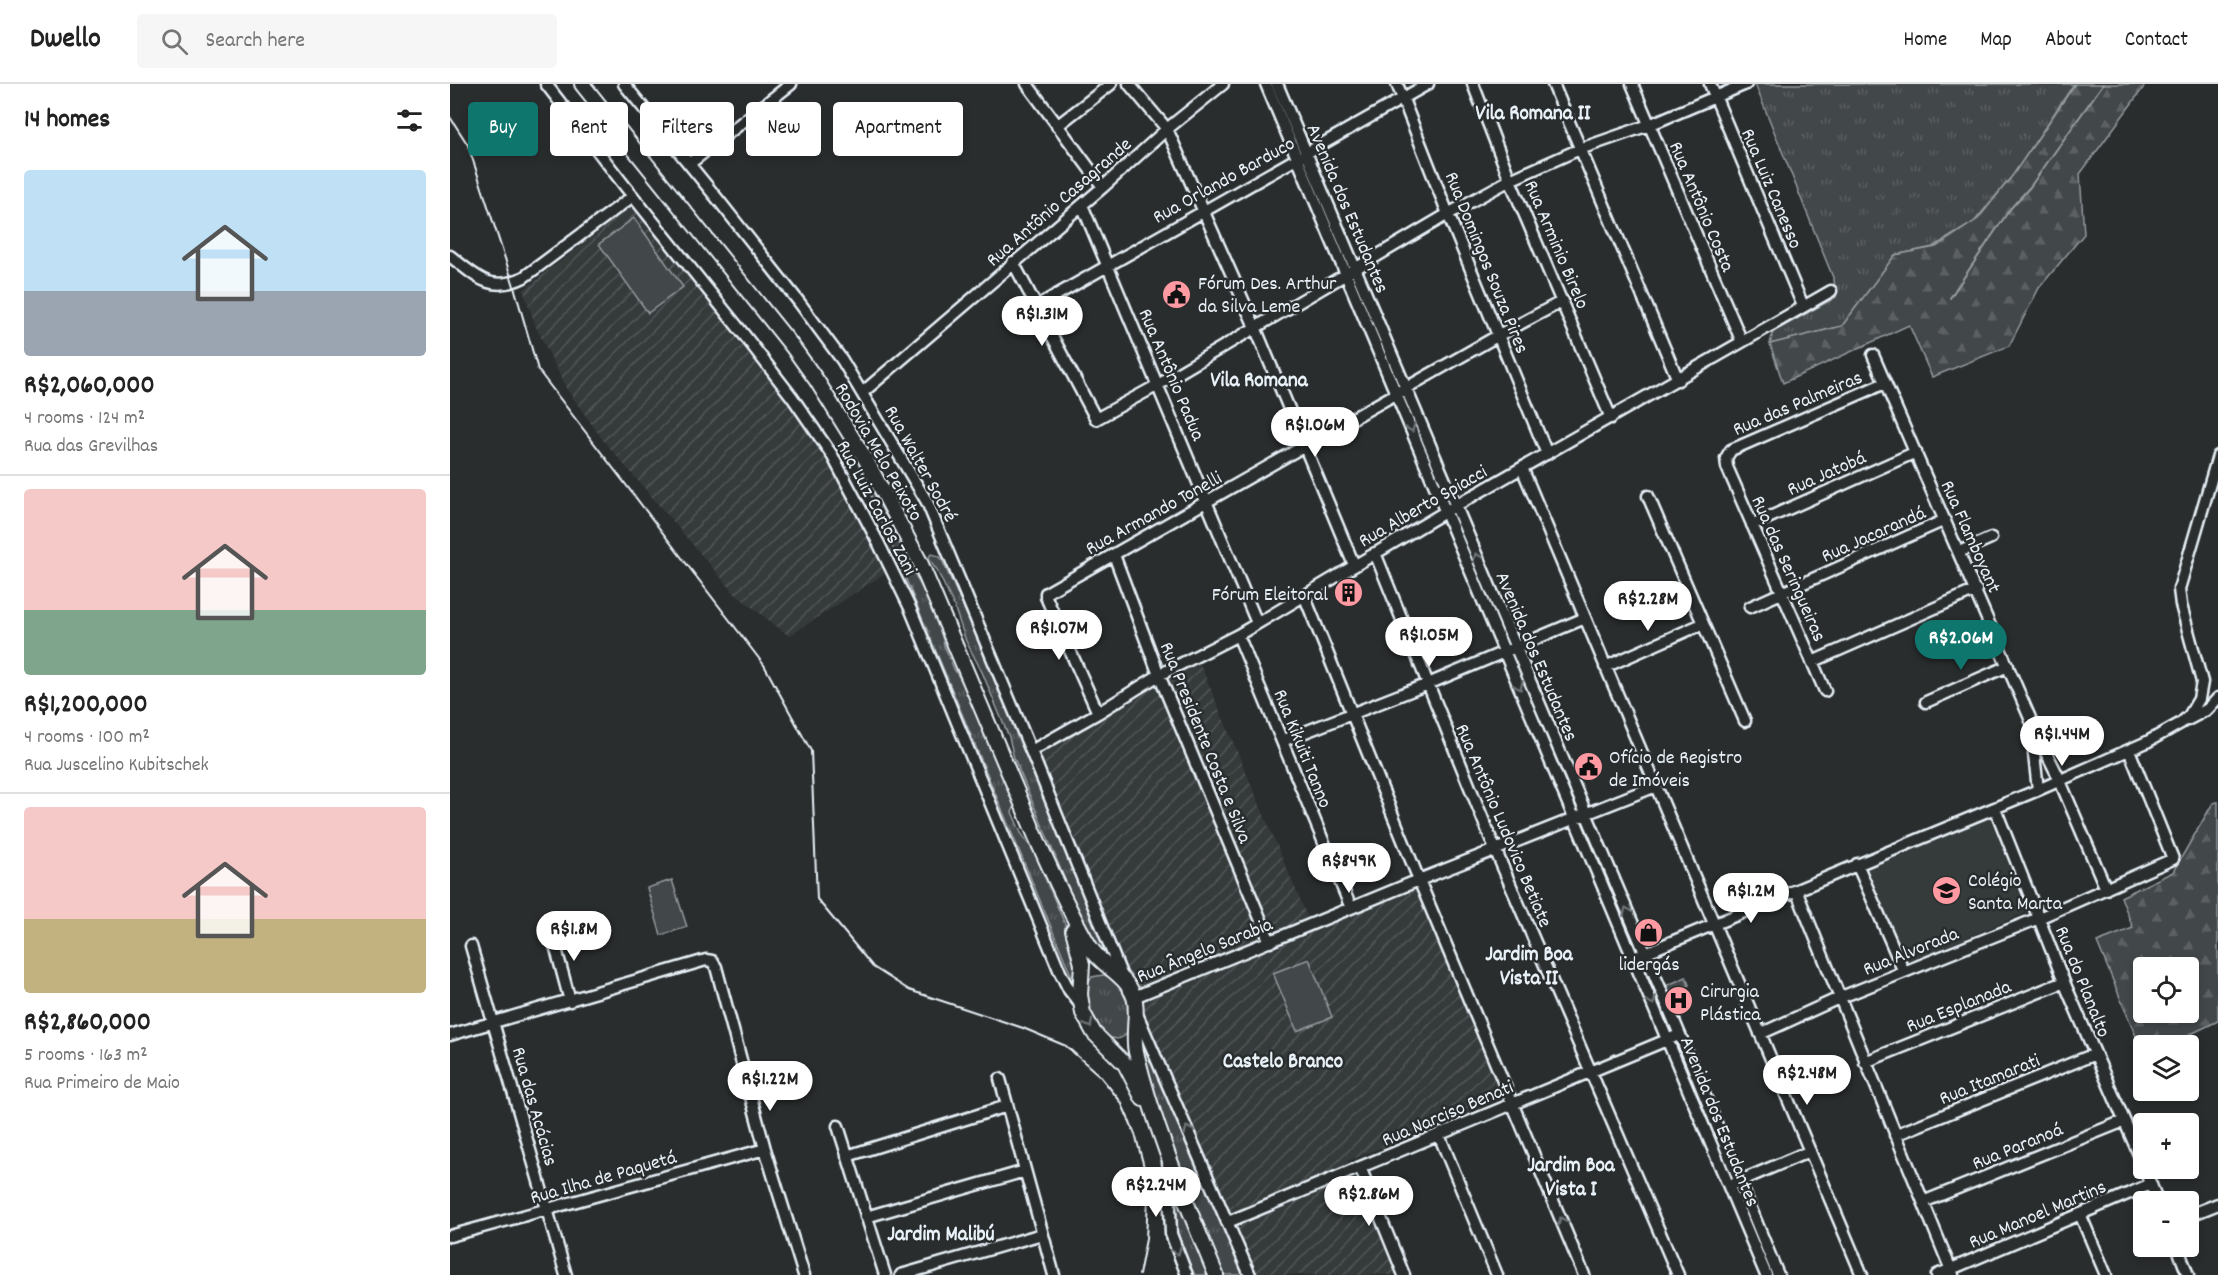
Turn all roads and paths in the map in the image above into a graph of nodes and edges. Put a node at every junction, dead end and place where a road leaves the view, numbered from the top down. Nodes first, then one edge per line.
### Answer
1 (546, 84) edge
2 (582, 84) edge
3 (624, 84) edge
4 (790, 84) edge
5 (1027, 84) edge
6 (1111, 84) edge
7 (1130, 84) edge
8 (1223, 84) edge
9 (1266, 84) edge
10 (1277, 84) edge
11 (1396, 84) edge
12 (1428, 84) edge
13 (1473, 84) edge
14 (1553, 84) edge
15 (1632, 84) edge
16 (1710, 84) edge
17 (1746, 84) edge
18 (1402, 98) junction
19 (1716, 98) junction
20 (1649, 125) junction
21 (1057, 126) junction
22 (1167, 129) junction
23 (1580, 149) junction
24 (1302, 156) junction
25 (689, 164) junction
26 (1510, 180) junction
27 (1102, 187) junction
28 (633, 196) junction
29 (1082, 205) junction
30 (1202, 210) junction
31 (1448, 214) junction
32 (450, 256) edge
33 (1013, 262) junction
34 (1108, 265) junction
35 (1351, 271) junction
36 (1831, 291) dead end
37 (1563, 301) junction
38 (1037, 306) junction
39 (1803, 306) junction
40 (1255, 327) junction
41 (1498, 335) junction
42 (1742, 342) junction
43 (1874, 356) dead end
44 (1678, 380) junction
45 (1885, 383) junction
46 (1158, 385) junction
47 (1401, 391) junction
48 (862, 393) junction
49 (1611, 418) junction
50 (1304, 448) junction
51 (1916, 452) junction
52 (1547, 454) junction
53 (2218, 456) edge
54 (1726, 458) joint
55 (1522, 468) junction
56 (1648, 496) dead end
57 (1206, 503) junction
58 (1455, 506) junction
59 (1445, 513) junction
60 (1945, 520) junction
61 (1752, 525) junction
62 (1991, 538) dead end
63 (1959, 552) junction
64 (1375, 553) junction
65 (1114, 555) junction
66 (1354, 565) junction
67 (1976, 590) junction
68 (1782, 593) junction
69 (1304, 595) junction
70 (1750, 607) dead end
71 (1585, 618) junction
72 (1257, 623) junction
73 (1702, 624) junction
74 (1238, 635) junction
75 (1515, 647) junction
76 (1504, 651) junction
77 (1812, 662) junction
78 (2008, 666) junction
79 (1605, 667) junction
80 (1159, 675) junction
81 (1428, 684) junction
82 (1825, 691) dead end
83 (2218, 698) edge
84 (1926, 702) dead end
85 (1098, 713) junction
86 (1352, 714) junction
87 (1744, 721) dead end
88 (2181, 723) junction
89 (2036, 732) junction
90 (1282, 741) junction
91 (2129, 750) junction
92 (1031, 751) junction
93 (2054, 782) junction
94 (1656, 786) junction
95 (2038, 790) junction
96 (1995, 808) junction
97 (1581, 816) junction
98 (1495, 849) junction
99 (1857, 864) junction
100 (1419, 880) junction
101 (1060, 887) junction
102 (2106, 889) junction
103 (1796, 890) junction
104 (1351, 908) junction
105 (2039, 918) junction
106 (1714, 924) junction
107 (551, 930) dead end
108 (1270, 942) junction
109 (471, 946) dead end
110 (1639, 956) junction
111 (1112, 970) junction
112 (1904, 972) junction
113 (1123, 979) junction
114 (1082, 980) junction
115 (2064, 982) junction
116 (1839, 998) junction
117 (570, 1001) junction
118 (1080, 1004) junction
119 (1135, 1004) junction
120 (493, 1023) junction
121 (1133, 1027) junction
122 (1761, 1034) junction
123 (450, 1035) edge
124 (1680, 1035) junction
125 (1668, 1040) junction
126 (1102, 1041) junction
127 (2096, 1054) junction
128 (1865, 1062) junction
129 (1590, 1071) junction
130 (1000, 1079) dead end
131 (1513, 1104) junction
132 (1007, 1107) junction
133 (2124, 1121) junction
134 (1157, 1124) junction
135 (838, 1126) dead end
136 (1439, 1135) junction
137 (1895, 1135) junction
138 (2133, 1142) edge
139 (765, 1149) junction
140 (1810, 1151) junction
141 (1167, 1152) junction
142 (847, 1156) junction
143 (1360, 1167) junction
144 (1025, 1171) junction
145 (2149, 1179) edge
146 (1734, 1184) junction
147 (2151, 1184) junction
148 (2154, 1191) edge
149 (1923, 1202) junction
150 (2218, 1204) edge
151 (547, 1210) junction
152 (2199, 1212) edge
153 (2080, 1214) junction
154 (866, 1216) junction
155 (1228, 1222) junction
156 (1042, 1234) junction
157 (450, 1236) edge
158 (2181, 1257) edge
159 (1766, 1261) junction
160 (1952, 1272) edge
161 (566, 1275) edge
162 (804, 1275) edge
163 (885, 1275) edge
164 (901, 1275) edge
165 (1054, 1275) edge
166 (1187, 1275) edge
167 (1216, 1275) edge
168 (1250, 1275) edge
169 (1404, 1275) edge
170 (1497, 1275) edge
171 (1584, 1275) edge
172 (1678, 1275) edge
173 (1766, 1275) edge
174 (1778, 1275) edge
175 (1862, 1275) edge
176 (1937, 1275) edge
177 (2106, 1275) edge
178 (2188, 1275) edge

1 - 28 street, Rua Luiz Carlos Zani
2 - 101 main road, Rodovia Melo Peixoto
3 - 25 street, Rua Walter Sodré
4 - 25 street
5 - 21 street
6 - 21 street
7 - 22 street
8 - 22 street, Rua Antônio Casagrande
9 - 24 street, Avenida dos Estudantes
10 - 24 street, Avenida dos Estudantes
11 - 18 street, Rua Domingos Souza Pires
12 - 18 street, Rua Orlando Barduco
13 - 26 street, Rua Arminio Birelo
14 - 23 street
15 - 20 street, Rua Antônio Costa
16 - 19 street, Rua Luiz Canesso
17 - 19 street
18 - 24 street, Rua Orlando Barduco
18 - 31 street, Rua Domingos Souza Pires
19 - 20 street
19 - 39 street, Rua Luiz Canesso
20 - 23 street
20 - 42 street, Rua Antônio Costa
21 - 27 street
22 - 27 street, Rua Antônio Casagrande
22 - 30 street
23 - 26 street
23 - 44 street
24 - 30 street, Rua Orlando Barduco
24 - 35 street, Avenida dos Estudantes
25 - 48 street, Rua Walter Sodré
26 - 31 street
26 - 37 street, Rua Arminio Birelo
27 - 29 street, Rua Antônio Casagrande
28 - 32 street
28 - 118 street, Rua Luiz Carlos Zani
29 - 33 street, Rua Antônio Casagrande
29 - 34 street, Rua Antônio Padua
30 - 34 street, Rua Orlando Barduco
30 - 40 street
31 - 35 street
31 - 41 street, Rua Domingos Souza Pires
33 - 38 street
33 - 48 street, Rua Antônio Casagrande
34 - 38 street, Rua Orlando Barduco
34 - 46 street, Rua Antônio Padua
35 - 40 street
35 - 47 street, Avenida dos Estudantes
36 - 39 street, Rua Alberto Spiacci
37 - 41 street, Rua Armando Tonelli
37 - 49 street, Rua Arminio Birelo
38 - 46 street
39 - 42 street, Rua Alberto Spiacci
40 - 46 street
40 - 50 street
41 - 47 street, Rua Armando Tonelli
41 - 52 street, Rua Domingos Souza Pires
42 - 44 street, Rua Alberto Spiacci
43 - 45 street, Rua Flamboyant
44 - 49 street, Rua Alberto Spiacci
45 - 51 street, Rua Flamboyant
45 - 54 street, Rua das Palmeiras
46 - 57 street, Rua Antônio Padua
47 - 50 street, Rua Armando Tonelli
47 - 58 street, Avenida dos Estudantes
47 -> 59 street, Avenida dos Estudantes
48 - 92 street, Rua Walter Sodré
49 - 52 street, Rua Alberto Spiacci
50 - 57 street, Rua Armando Tonelli
50 - 66 street
51 - 60 street, Rua Flamboyant
51 - 61 street, Rua Jatobá
52 - 55 street, Rua Alberto Spiacci
53 - 88 street
54 - 61 street, Rua das Seringueiras
55 - 58 street, Rua Alberto Spiacci
55 - 71 street
56 - 73 street
57 - 65 street, Rua Armando Tonelli
57 - 72 street, Rua Antônio Padua
58 - 59 street, Rua Alberto Spiacci
75 -> 58 street, Avenida dos Estudantes
59 - 64 street, Rua Alberto Spiacci
59 - 76 street, Avenida dos Estudantes
60 - 63 street, Rua Flamboyant
60 - 68 street, Rua Jacarandá
61 - 68 street, Rua das Seringueiras
62 - 63 street
63 - 67 street, Rua Flamboyant
64 - 66 street, Rua Alberto Spiacci
64 - 81 street, Rua Antônio Ludovico Betiate
65 - 80 street, Rua Presidente Costa e Silva
65 - 85 street, Rua Armando Tonelli
66 - 69 street, Rua Alberto Spiacci
67 - 77 street
67 - 78 street, Rua Flamboyant
68 - 70 street, Rua Jacarandá
68 - 77 street, Rua das Seringueiras
69 - 72 street, Rua Alberto Spiacci
69 - 86 street
71 - 75 street
71 - 79 street
72 - 74 street, Rua Alberto Spiacci
73 - 79 street
73 - 87 street
74 - 80 street, Rua Alberto Spiacci
74 - 90 street, Rua Kikuiti Tanno
75 - 76 street
75 - 97 street, Avenida dos Estudantes
76 - 81 street
76 -> 97 street, Avenida dos Estudantes
77 - 82 street, Rua das Seringueiras
78 - 84 street
78 - 89 street, Rua Flamboyant
79 - 94 street
80 - 85 street, Rua Alberto Spiacci
80 - 108 street, Rua Presidente Costa e Silva
81 - 86 street
81 - 98 street, Rua Antônio Ludovico Betiate
83 - 88 street
85 - 92 street, Rua Alberto Spiacci
86 - 90 street
86 - 100 street
88 - 91 street
89 - 93 street, Rua Flamboyant
89 - 95 street
90 - 104 street, Rua Kikuiti Tanno
91 - 93 street
91 - 102 street, Rua Alvorada
92 - 113 street, Rua Walter Sodré
93 - 95 street
93 - 102 street, Rua Flamboyant
94 - 97 street, Rua Ângelo Sarabia
94 - 106 street
95 - 96 street
96 - 99 street
96 - 105 street, Rua do Planalto
97 - 98 street, Rua Ângelo Sarabia
97 - 110 street, Avenida dos Estudantes
98 - 100 street, Rua Ângelo Sarabia
98 - 129 street, Rua Antônio Ludovico Betiate
99 - 103 street
99 - 112 street
100 - 104 street, Rua Ângelo Sarabia
100 - 131 street
101 - 111 main road, Rodovia Melo Peixoto
101 - 114 main road, Rodovia Melo Peixoto
102 - 105 street, Rua Alvorada
103 - 106 street
103 - 116 street
104 - 108 street, Rua Ângelo Sarabia
105 - 112 street, Rua Alvorada
105 - 115 street, Rua do Planalto
106 - 110 street
106 - 122 street
107 - 117 street
108 - 119 street, Rua Ângelo Sarabia
109 - 120 street, Rua das Acácias
110 - 124 street, Avenida dos Estudantes
110 -> 125 street, Avenida dos Estudantes
111 - 113 main road, Rodovia Melo Peixoto
111 - 114 main road
112 - 116 street, Rua Alvorada
113 - 119 main road, Rodovia Melo Peixoto
114 - 118 main road, Rodovia Melo Peixoto
115 - 127 street, Rua do Planalto
115 - 128 street, Rua Esplanada
116 - 122 street, Rua Alvorada
116 - 128 street
117 - 120 street
117 - 139 street
118 -> 126 main road
119 - 121 main road
155 -> 119 street
120 - 123 street
120 - 151 street, Rua das Acácias
121 - 126 main road
121 - 134 main road
122 - 140 street
124 - 125 street, Rua Narciso Benati
124 - 146 street, Avenida dos Estudantes
125 - 129 street, Rua Narciso Benati
125 - 146 street, Avenida dos Estudantes
126 - 134 main road
127 - 133 street, Rua do Planalto
127 - 137 street, Rua Itamarati
128 - 137 street
129 - 131 street, Rua Narciso Benati
129 - 172 street, Rua Antônio Ludovico Betiate
130 - 132 street
131 - 136 street, Rua Narciso Benati
171 -> 131 street
132 - 142 street
132 - 144 street
133 - 138 street, Rua do Planalto
133 - 149 street, Rua Paranoá
134 - 141 main road
135 - 142 street
136 - 143 street, Rua Narciso Benati
136 - 170 street
137 - 149 street
139 - 151 street, Rua Ilha de Paquetá
139 - 162 street
140 - 146 street
140 - 175 street
141 -> 166 street
141 - 167 main road
142 - 154 street
143 - 155 street, Rua Narciso Benati
143 - 169 street
144 - 154 street
144 - 156 street
145 - 147 street, Rua do Planalto
146 - 159 street, Avenida dos Estudantes
147 - 148 street, Rua do Planalto
147 - 153 street, Rua Manoel Martins
149 - 160 street
150 - 152 street
151 - 157 street, Rua Ilha de Paquetá
151 - 161 street, Rua das Acácias
153 - 160 street, Rua Manoel Martins
153 - 177 street
154 - 163 street
155 - 168 street
156 - 164 street
156 - 165 street
158 - 178 street
159 - 173 street, Avenida dos Estudantes
159 - 174 street, Avenida dos Estudantes
160 - 176 street, Rua Manoel Martins

